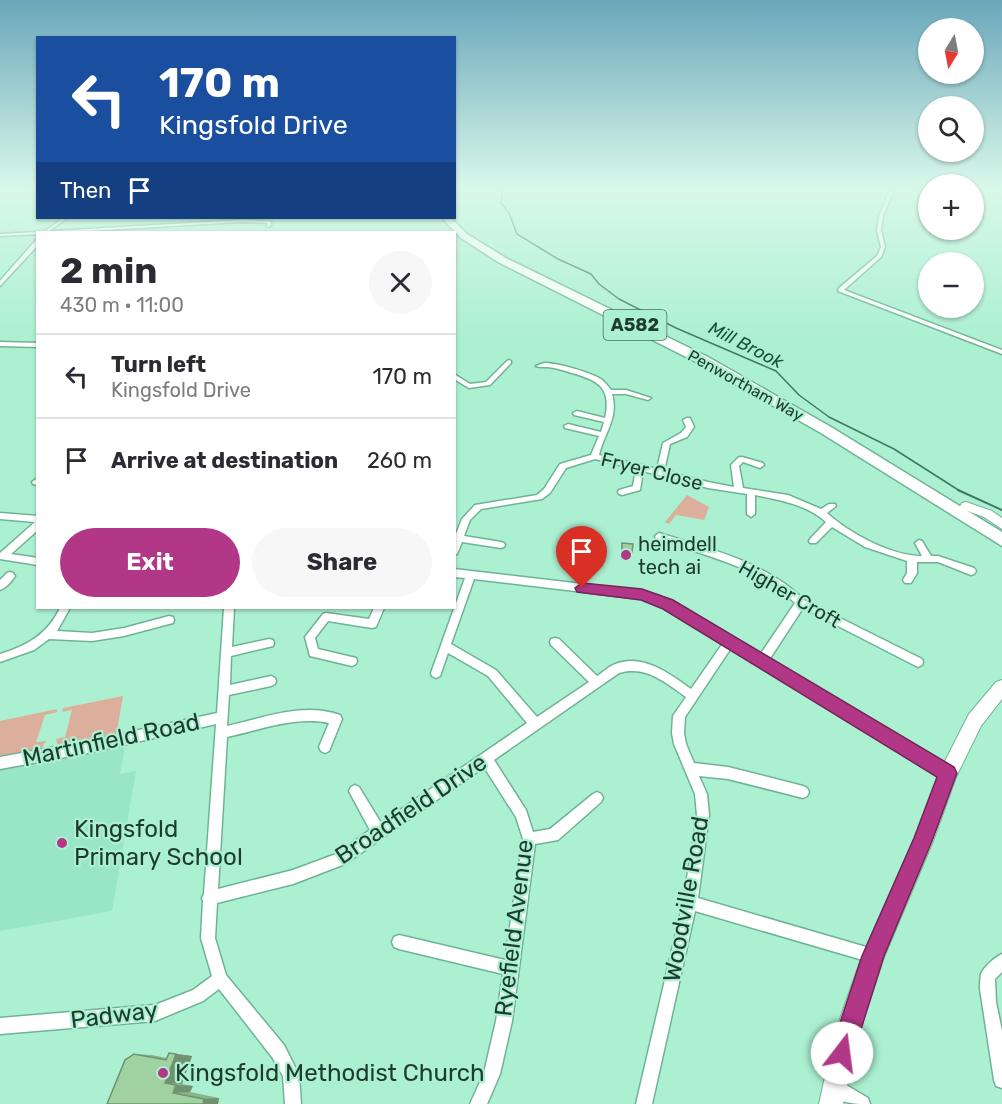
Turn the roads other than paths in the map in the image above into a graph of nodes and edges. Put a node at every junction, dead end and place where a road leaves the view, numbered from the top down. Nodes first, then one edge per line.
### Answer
1 (468, 239) edge
2 (881, 239) edge
3 (36, 243) edge
4 (0, 284) edge
5 (0, 344) edge
6 (36, 345) edge
7 (1002, 352) edge
8 (509, 362) dead end
9 (539, 366) dead end
10 (577, 372) junction
11 (456, 377) edge
12 (570, 378) dead end
13 (610, 392) junction
14 (648, 398) dead end
15 (577, 413) dead end
16 (687, 420) dead end
17 (608, 421) junction
18 (568, 426) dead end
19 (826, 430) junction
20 (603, 435) junction
21 (595, 456) junction
22 (760, 465) dead end
23 (640, 467) junction
24 (660, 472) junction
25 (636, 488) junction
26 (739, 490) junction
27 (645, 491) dead end
28 (622, 492) dead end
29 (751, 492) junction
30 (832, 506) dead end
31 (966, 506) junction
32 (821, 513) junction
33 (751, 514) dead end
34 (0, 516) edge
35 (456, 516) edge
36 (36, 519) edge
37 (466, 519) junction
38 (831, 522) junction
39 (1002, 524) edge
40 (36, 526) edge
41 (1002, 529) edge
42 (659, 536) dead end
43 (460, 538) junction
44 (1002, 540) edge
45 (813, 542) dead end
46 (918, 543) dead end
47 (501, 545) dead end
48 (456, 547) edge
49 (2, 556) edge
50 (928, 558) junction
51 (912, 559) junction
52 (36, 562) edge
53 (971, 571) dead end
54 (456, 573) edge
55 (10, 576) dead end
56 (471, 576) junction
57 (908, 580) dead end
58 (0, 586) edge
59 (801, 603) junction
60 (64, 609) edge
61 (229, 609) edge
62 (379, 609) edge
63 (169, 620) dead end
64 (49, 634) junction
65 (730, 641) junction
66 (555, 642) dead end
67 (269, 643) dead end
68 (447, 647) junction
69 (227, 652) junction
70 (0, 658) edge
71 (763, 660) junction
72 (352, 661) dead end
73 (918, 662) dead end
74 (436, 673) dead end
75 (271, 681) dead end
76 (595, 681) junction
77 (224, 691) junction
78 (1000, 695) edge
79 (693, 696) junction
80 (222, 717) junction
81 (535, 724) junction
82 (222, 733) junction
83 (325, 747) dead end
84 (486, 759) junction
85 (0, 763) edge
86 (692, 769) junction
87 (948, 773) junction
88 (354, 790) dead end
89 (803, 792) dead end
90 (597, 798) dead end
91 (379, 833) junction
92 (529, 839) junction
93 (209, 898) junction
94 (690, 903) junction
95 (399, 942) dead end
96 (873, 956) junction
97 (1002, 961) edge
98 (511, 969) junction
99 (220, 979) junction
100 (0, 1026) edge
101 (1002, 1080) edge
102 (833, 1095) edge
103 (293, 1104) edge
104 (478, 1104) edge
105 (644, 1104) edge
106 (862, 1104) edge

1 - 19 highway, Penwortham Way / A582
2 - 7 street
3 - 4 street
5 - 6 street
8 - 11 street
9 - 10 street
10 - 12 street
10 - 13 street
13 - 14 street
13 - 17 street
15 - 17 street
16 - 24 street
17 - 20 street
18 - 20 street
19 - 31 highway, Penwortham Way / A582
19 - 44 highway, Penwortham Way / A582
20 - 21 street
21 - 23 street, Fryer Close
21 - 37 street, Fryer Close
22 - 26 street
23 - 24 street, Fryer Close
23 - 25 street
24 - 26 street, Fryer Close
25 - 27 street
25 - 28 street
26 - 29 street, Fryer Close
29 - 32 street, Fryer Close
29 - 33 street
30 - 32 street
31 - 39 street
31 - 41 highway, Penwortham Way / A582
32 - 38 street, Fryer Close
34 - 36 street
35 - 37 street
37 - 43 street
38 - 45 street
38 - 51 street, Fryer Close
40 - 49 street
42 - 59 street, Higher Croft
43 - 47 street
43 - 48 street
46 - 50 street
49 - 52 street
50 - 51 street
50 - 53 street
51 - 57 street
54 - 56 street
55 - 58 street
56 - 65 street
56 - 68 street
59 - 71 street
59 - 73 street, Higher Croft
60 - 64 street
61 - 69 street
62 - 72 street
63 - 64 street
64 - 70 street
65 - 71 street
65 - 79 street, Woodville Road
66 - 76 street
67 - 69 street
68 - 74 street
68 - 81 street
69 - 77 street
71 - 87 street
75 - 77 street
76 - 79 street, Broadfield Drive
76 - 81 street, Broadfield Drive
77 - 80 street
78 - 87 street
79 - 86 street, Woodville Road
80 - 82 street
80 - 85 street, Martinfield Road
81 - 84 street, Broadfield Drive
82 - 83 street
82 - 93 street
84 - 91 street, Broadfield Drive
84 - 92 street, Ryefield Avenue
86 - 89 street
86 - 94 street, Woodville Road
87 - 96 street
88 - 91 street
90 - 92 street
91 - 93 street, Broadfield Drive
92 - 98 street, Ryefield Avenue
93 - 99 street
94 - 96 street
94 - 105 street, Woodville Road
95 - 98 street
96 - 102 street
97 - 101 street
98 - 104 street, Ryefield Avenue
99 - 100 street, Padway
99 - 103 street
102 - 106 street

